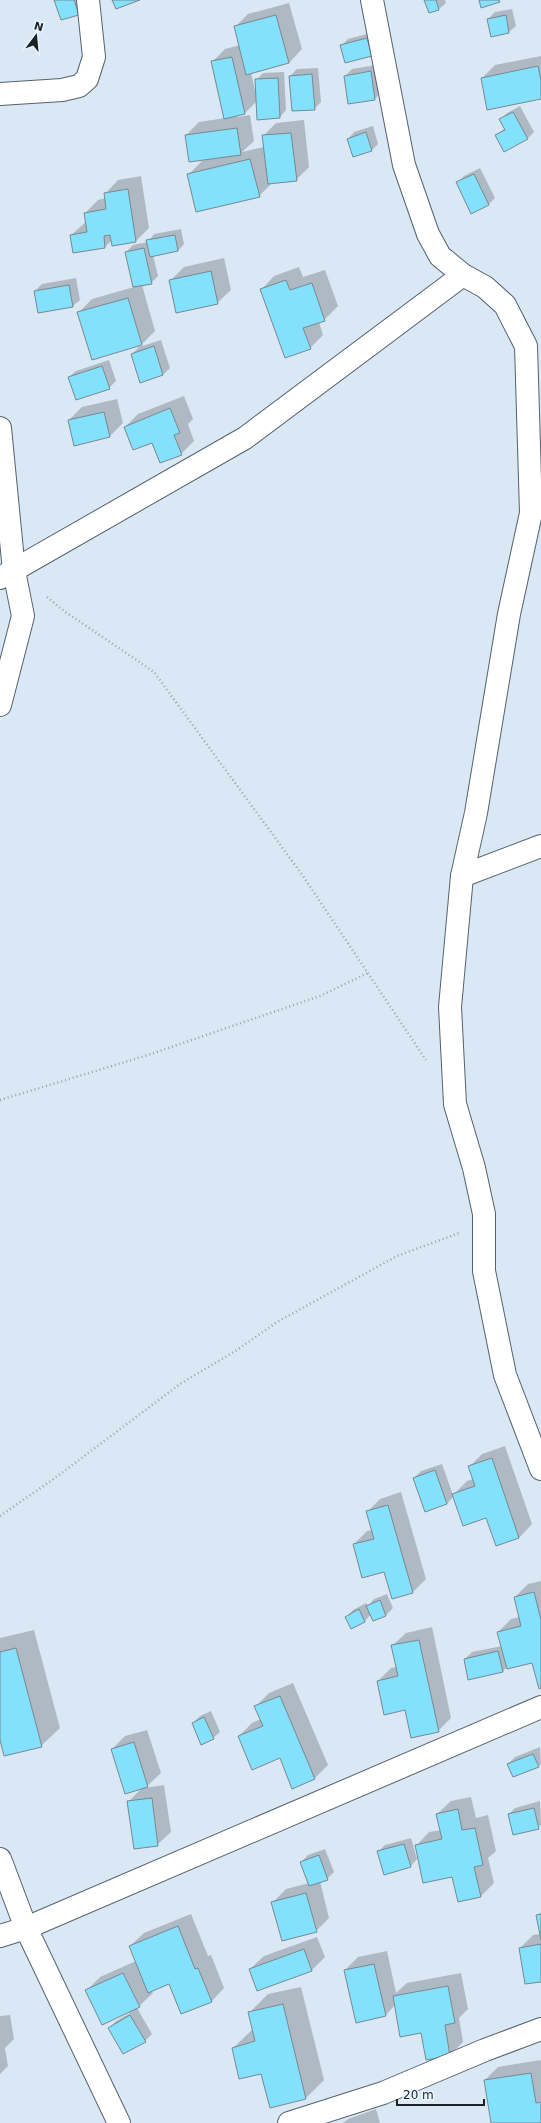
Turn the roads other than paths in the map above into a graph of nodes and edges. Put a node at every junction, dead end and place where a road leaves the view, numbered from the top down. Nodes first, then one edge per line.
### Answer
1 (88, 0) edge
2 (372, 0) edge
3 (0, 94) edge
4 (463, 275) junction
5 (0, 428) edge
6 (541, 488) edge
7 (530, 507) junction
8 (7, 574) edge
9 (0, 705) edge
10 (541, 846) edge
11 (462, 876) junction
12 (541, 1469) edge
13 (541, 1707) edge
14 (0, 1859) edge
15 (26, 1928) junction
16 (0, 1936) edge
17 (541, 2029) edge
18 (119, 2123) edge
19 (289, 2123) edge

1 - 3 street
2 - 4 street
4 - 7 street
4 - 8 street
5 - 8 street
6 - 7 street
7 - 11 street
8 - 9 street
10 - 11 street
11 - 12 street
13 - 15 street
14 - 15 street
15 - 16 street
15 - 18 street
17 - 19 street

